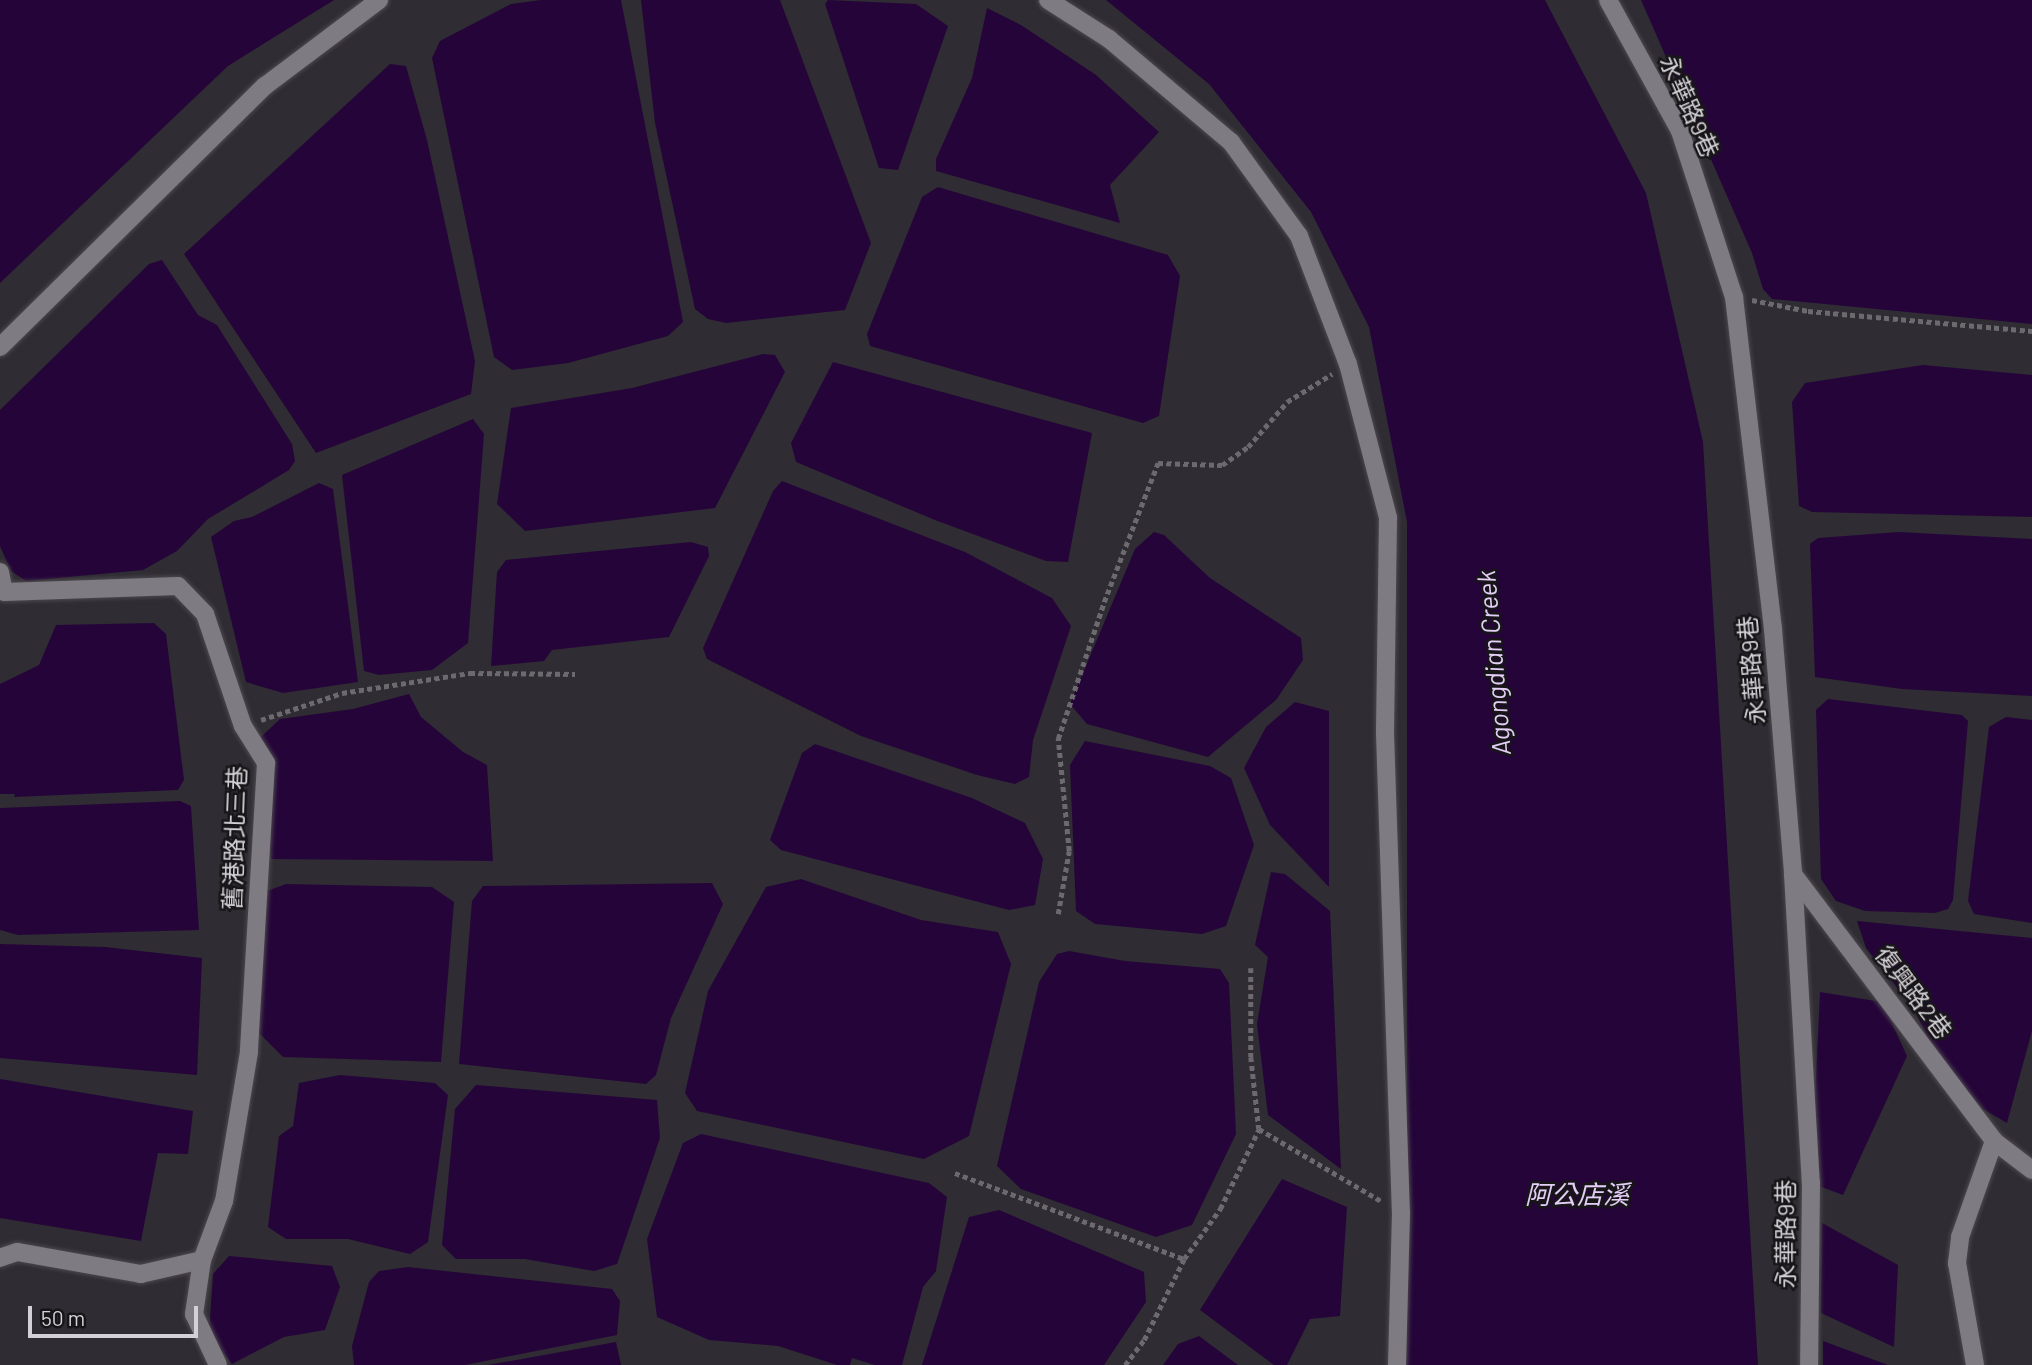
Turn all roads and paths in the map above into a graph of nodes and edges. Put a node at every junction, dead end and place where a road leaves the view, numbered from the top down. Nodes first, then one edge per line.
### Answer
1 (379, 0) edge
2 (1048, 0) edge
3 (1608, 0) edge
4 (1734, 297) junction
5 (2032, 331) edge
6 (0, 347) edge
7 (1348, 364) junction
8 (0, 572) edge
9 (575, 674) dead end
10 (243, 726) junction
11 (1793, 874) junction
12 (1059, 914) dead end
13 (1251, 968) dead end
14 (1259, 1129) junction
15 (1994, 1141) junction
16 (2032, 1170) edge
17 (955, 1173) dead end
18 (1401, 1213) junction
19 (0, 1258) edge
20 (1184, 1259) junction
21 (202, 1260) junction
22 (218, 1365) edge
23 (1125, 1365) edge
24 (1398, 1365) edge
25 (1809, 1365) edge
26 (1976, 1365) edge

1 - 6 street
2 - 7 street
3 - 4 street, 永華路9巷
4 - 5 path
4 - 11 street, 永華路9巷
7 - 12 path
7 - 18 street
8 - 10 street, 舊港路北三巷
9 - 10 path
10 - 21 street, 舊港路北三巷
11 - 15 street, 復興路2巷
11 - 25 street, 永華路9巷
13 - 14 path
14 - 18 path
14 - 20 path
15 - 16 street, 復興路2巷
15 - 26 street
17 - 20 path
18 - 24 street
19 - 21 street
20 - 23 path
21 - 22 street, 舊港路北三巷

